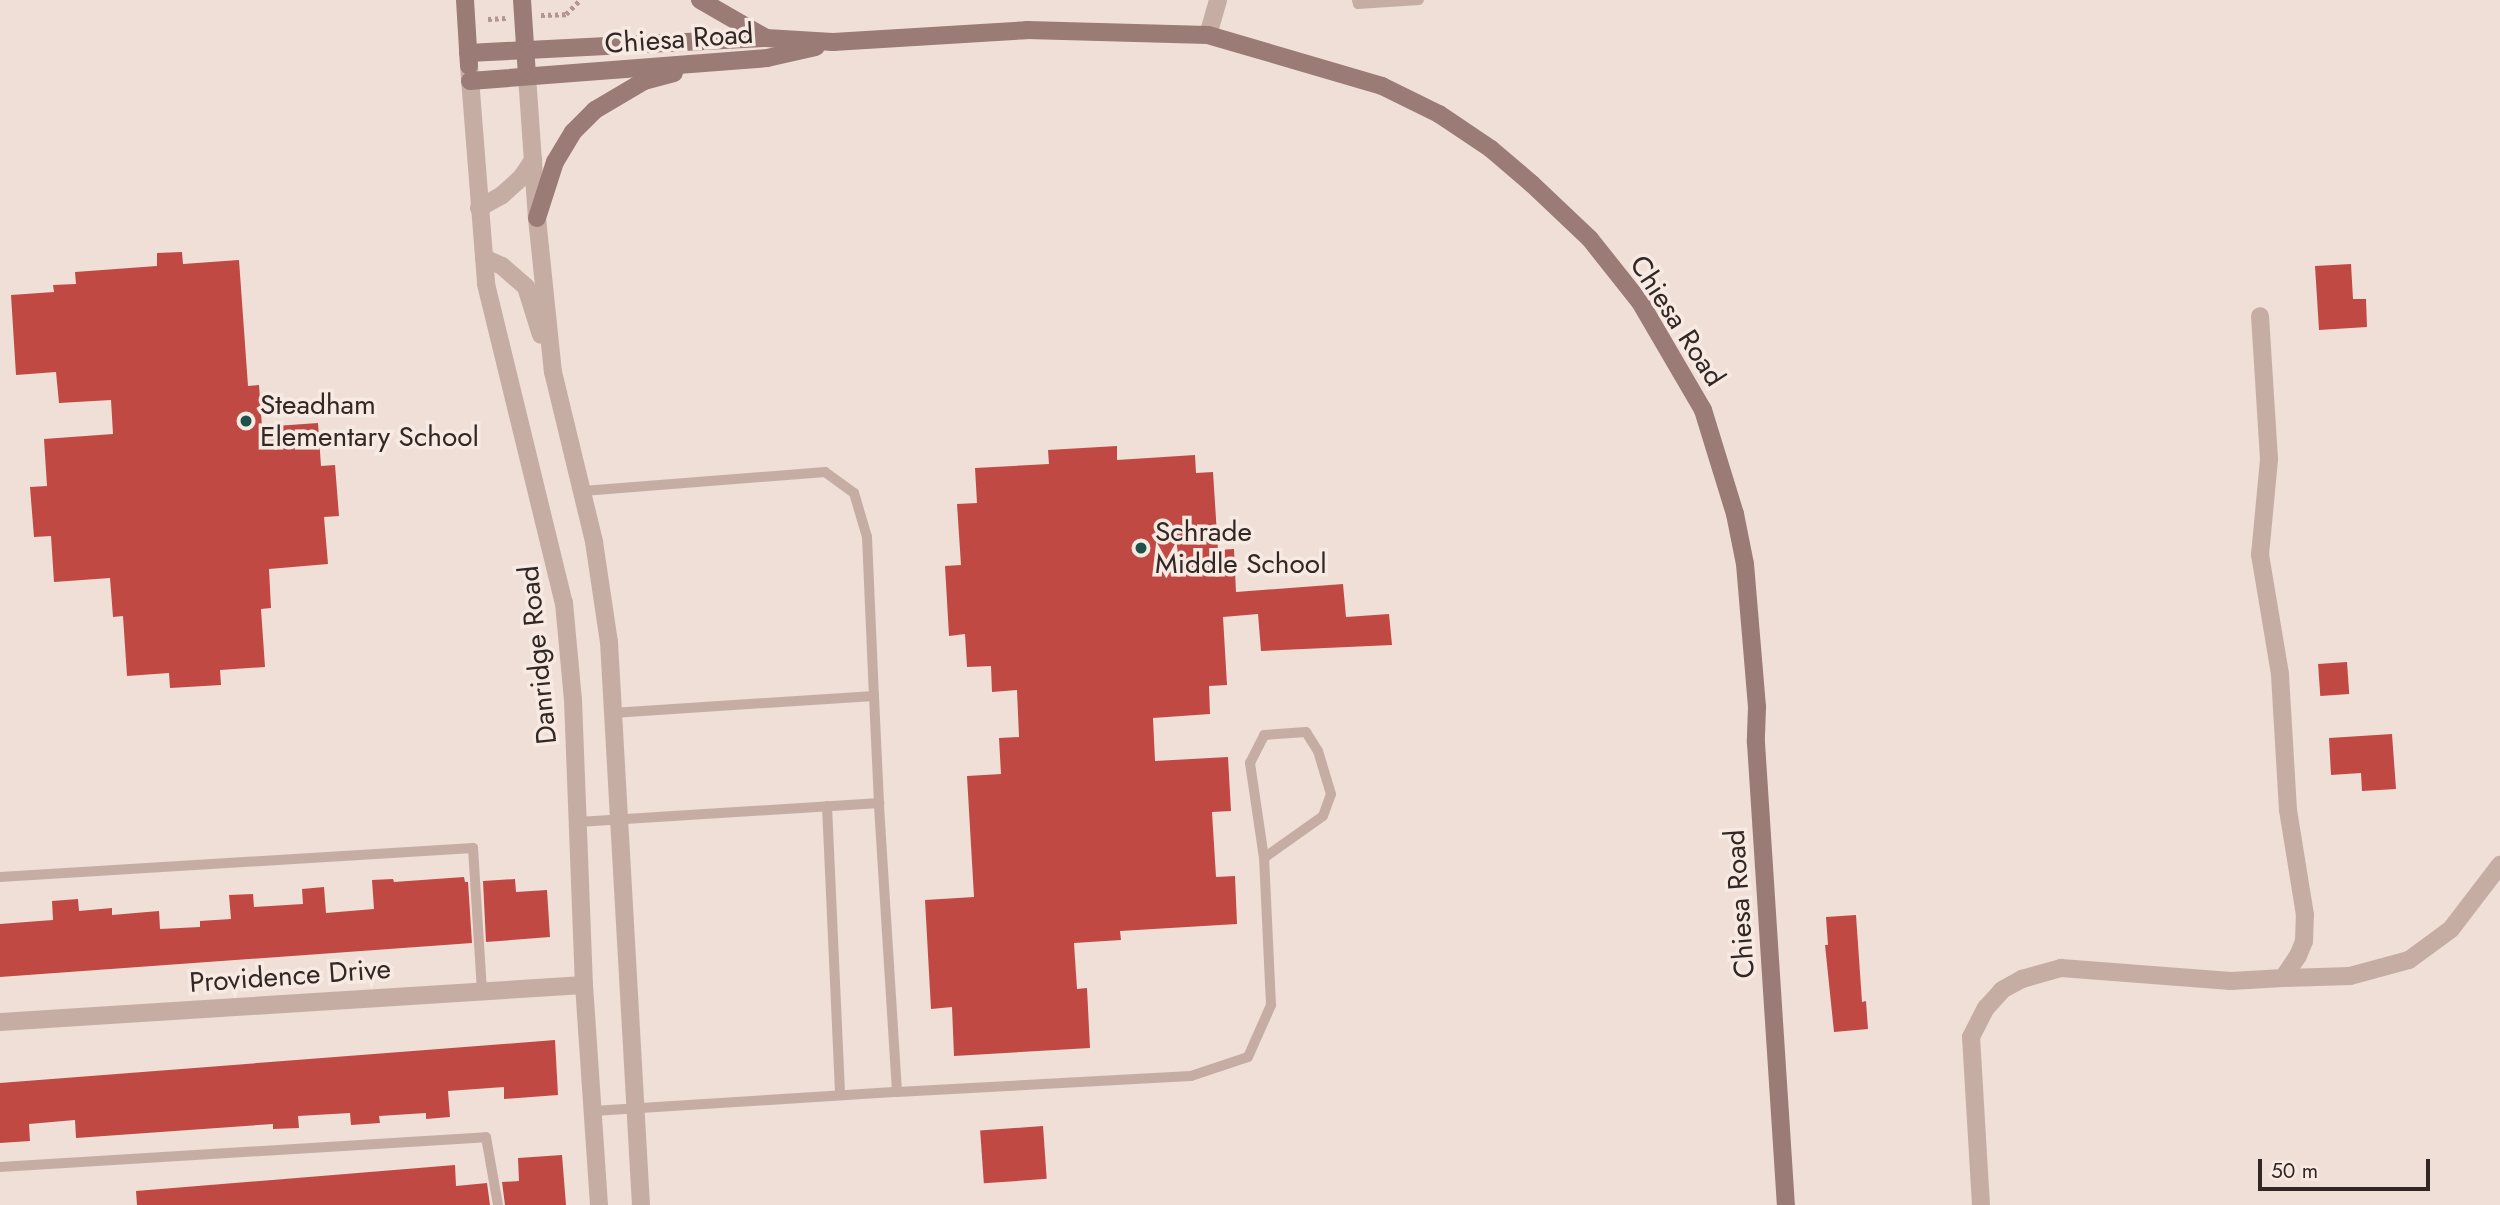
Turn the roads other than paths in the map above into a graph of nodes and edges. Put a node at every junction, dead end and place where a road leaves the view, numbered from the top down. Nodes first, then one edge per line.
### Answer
1 (465, 0) edge
2 (522, 0) edge
3 (700, 0) edge
4 (1218, 0) edge
5 (1357, 0) edge
6 (1419, 0) edge
7 (1208, 35) junction
8 (766, 37) junction
9 (833, 42) junction
10 (525, 50) junction
11 (722, 62) junction
12 (469, 66) junction
13 (527, 76) junction
14 (533, 160) junction
15 (480, 208) junction
16 (537, 218) junction
17 (484, 258) junction
18 (2260, 316) dead end
19 (553, 372) junction
20 (583, 491) junction
21 (874, 696) junction
22 (613, 713) junction
23 (879, 803) junction
24 (827, 806) junction
25 (620, 818) junction
26 (578, 822) junction
27 (1264, 858) junction
28 (2500, 865) edge
29 (0, 877) edge
30 (2283, 978) junction
31 (584, 985) junction
32 (482, 990) junction
33 (0, 1022) edge
34 (897, 1092) junction
35 (840, 1095) junction
36 (635, 1107) junction
37 (593, 1111) junction
38 (0, 1167) edge
39 (498, 1205) edge
40 (599, 1205) edge
41 (641, 1205) edge
42 (1786, 1205) edge
43 (1981, 1205) edge

1 - 12 main road
2 - 10 main road
3 - 8 main road
4 - 7 street
5 - 6 lane
7 - 9 main road, Chiesa Road
7 - 42 main road, Chiesa Road
8 - 9 main road, Chiesa Road
8 - 10 main road, Chiesa Road
9 - 11 main road, Chiesa Road
10 - 12 main road, Chiesa Road
10 - 13 main road
11 - 13 main road, Chiesa Road
11 - 16 main road
12 - 13 main road, Chiesa Road
12 - 15 street, Danridge Road
13 - 14 street
14 - 15 street
14 - 16 street
15 - 17 street, Danridge Road
16 - 19 street
17 - 19 street
17 - 26 street, Danridge Road
18 - 30 street
19 - 20 street
20 - 21 lane
20 - 22 street
21 - 22 lane
21 - 23 lane
22 - 25 street
23 - 24 lane
23 - 34 lane
24 - 25 lane
24 - 35 lane
25 - 26 lane
25 - 36 street
26 - 31 street, Danridge Road
27 - 27 lane
27 - 34 lane
28 - 30 street
29 - 32 lane
30 - 43 street
31 - 32 street, Providence Drive
31 - 37 street, Danridge Road
32 - 33 street, Providence Drive
34 - 35 lane
35 - 36 lane
36 - 37 lane
36 - 41 street
37 - 40 street, Danridge Road
38 - 39 lane

